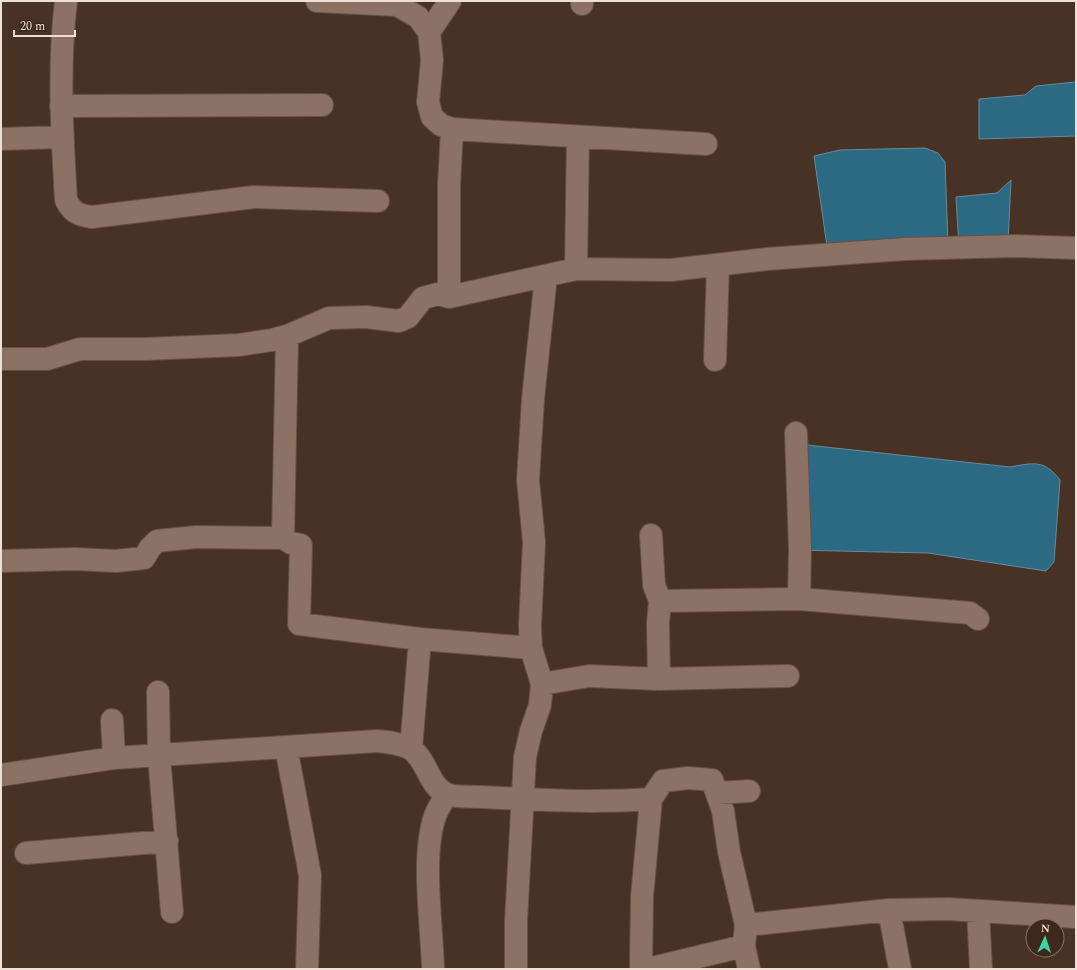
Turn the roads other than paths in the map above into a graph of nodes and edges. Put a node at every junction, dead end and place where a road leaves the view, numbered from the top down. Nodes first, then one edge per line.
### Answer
1 (66, 1) edge
2 (317, 1) edge
3 (450, 1) edge
4 (429, 32) junction
5 (322, 105) dead end
6 (61, 106) junction
7 (452, 129) junction
8 (62, 137) junction
9 (578, 137) junction
10 (1, 140) edge
11 (706, 144) dead end
12 (378, 201) dead end
13 (1076, 248) edge
14 (718, 265) junction
15 (576, 269) junction
16 (546, 276) junction
17 (449, 297) junction
18 (287, 336) junction
19 (1, 359) edge
20 (715, 360) dead end
21 (796, 434) dead end
22 (651, 535) dead end
23 (283, 538) junction
24 (1, 561) edge
25 (799, 599) junction
26 (660, 601) junction
27 (978, 619) dead end
28 (420, 639) junction
29 (531, 648) junction
30 (788, 676) dead end
31 (659, 679) junction
32 (542, 684) junction
33 (158, 692) dead end
34 (112, 720) dead end
35 (286, 747) junction
36 (411, 748) junction
37 (159, 756) junction
38 (114, 758) junction
39 (1, 775) edge
40 (749, 791) dead end
41 (718, 793) junction
42 (447, 794) junction
43 (522, 798) junction
44 (651, 799) junction
45 (167, 842) junction
46 (26, 853) dead end
47 (889, 910) junction
48 (978, 911) junction
49 (172, 912) dead end
50 (1076, 917) edge
51 (745, 935) junction
52 (307, 969) edge
53 (433, 969) edge
54 (516, 969) edge
55 (641, 969) edge
56 (648, 969) edge
57 (749, 969) edge
58 (900, 969) edge
59 (981, 969) edge

1 - 6 street
2 - 4 street
3 - 4 street
4 - 7 street
5 - 6 street
6 - 8 street
7 - 9 street
7 - 17 street
8 - 10 street
8 - 12 street
9 - 11 street
9 - 15 street
13 - 14 street
14 - 15 street
14 - 20 street
15 - 16 street
16 - 17 street
16 - 29 street
17 - 18 street
18 - 19 street
18 - 23 street
21 - 25 street
22 - 26 street
23 - 24 street
23 - 28 street
25 - 26 street
25 - 27 street
26 - 31 street
28 - 29 street
28 - 36 street
29 - 32 street
30 - 31 street
31 - 32 street
32 - 43 street
33 - 37 street
34 - 38 street
35 - 36 street
35 - 37 street
35 - 52 street
36 - 42 street
37 - 38 street
37 - 45 street
38 - 39 street
40 - 41 street
41 - 44 street
41 - 51 street
42 - 43 street
42 - 53 street
43 - 44 street
43 - 54 street
44 - 55 street
45 - 46 street
45 - 49 street
47 - 48 street
47 - 51 street
47 - 58 street
48 - 50 street
48 - 59 street
51 - 56 street
51 - 57 street

